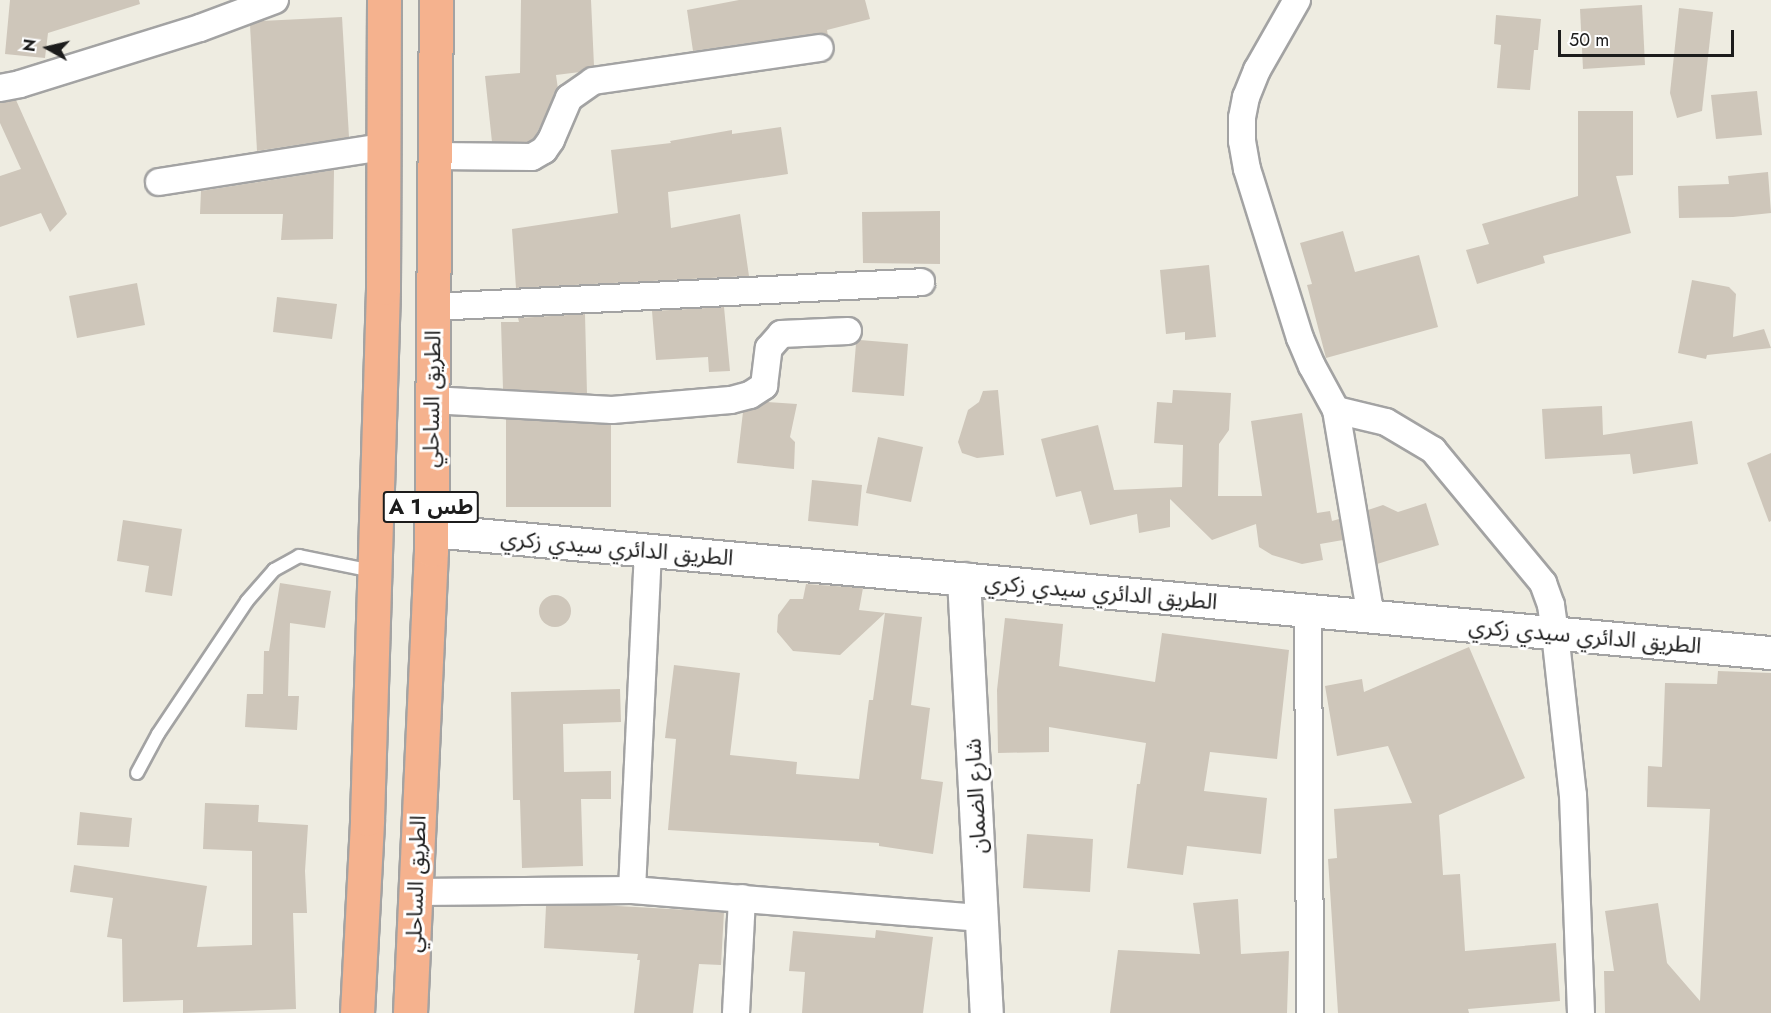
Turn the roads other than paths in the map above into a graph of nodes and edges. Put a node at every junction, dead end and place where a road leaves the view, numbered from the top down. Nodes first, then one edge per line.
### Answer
1 (275, 0) edge
2 (384, 0) edge
3 (436, 0) edge
4 (1297, 0) edge
5 (820, 48) dead end
6 (0, 88) edge
7 (383, 147) junction
8 (436, 156) junction
9 (159, 182) dead end
10 (921, 282) dead end
11 (433, 307) junction
12 (848, 331) dead end
13 (431, 400) junction
14 (1336, 410) junction
15 (432, 531) junction
16 (648, 550) junction
17 (374, 572) junction
18 (964, 579) junction
19 (1308, 611) junction
20 (1371, 616) junction
21 (1555, 633) junction
22 (1771, 653) edge
23 (137, 773) dead end
24 (632, 890) junction
25 (416, 892) junction
26 (742, 898) junction
27 (982, 918) junction
28 (357, 1013) edge
29 (410, 1013) edge
30 (736, 1013) edge
31 (987, 1013) edge
32 (1310, 1013) edge
33 (1581, 1013) edge

1 - 6 street
2 - 7 highway, A 1 طس
3 - 8 highway, الطريق الساحلي / A 1 طس
4 - 14 street
5 - 8 street
7 - 9 street
7 - 17 highway, A 1 طس
8 - 11 highway, الطريق الساحلي / A 1 طس
10 - 11 street
11 - 13 highway, الطريق الساحلي / A 1 طس
12 - 13 street
13 - 15 highway, الطريق الساحلي / A 1 طس
14 - 20 street
14 - 21 street
15 - 16 street, الطريق الدائري سيدي زكري
15 - 25 highway, الطريق الساحلي / A 1 طس
16 - 18 street, الطريق الدائري سيدي زكري
16 - 24 street
17 - 23 lane
17 - 28 highway, A 1 طس
18 - 19 street, الطريق الدائري سيدي زكري
18 - 27 street, شارع الضمان
19 - 20 street, الطريق الدائري سيدي زكري
19 - 32 street
20 - 21 street, الطريق الدائري سيدي زكري
21 - 22 street, الطريق الدائري سيدي زكري
21 - 33 street
24 - 25 street
24 - 26 street
25 - 29 highway, الطريق الساحلي / A 1 طس
26 - 27 street
26 - 30 street
27 - 31 street, شارع الضمان

